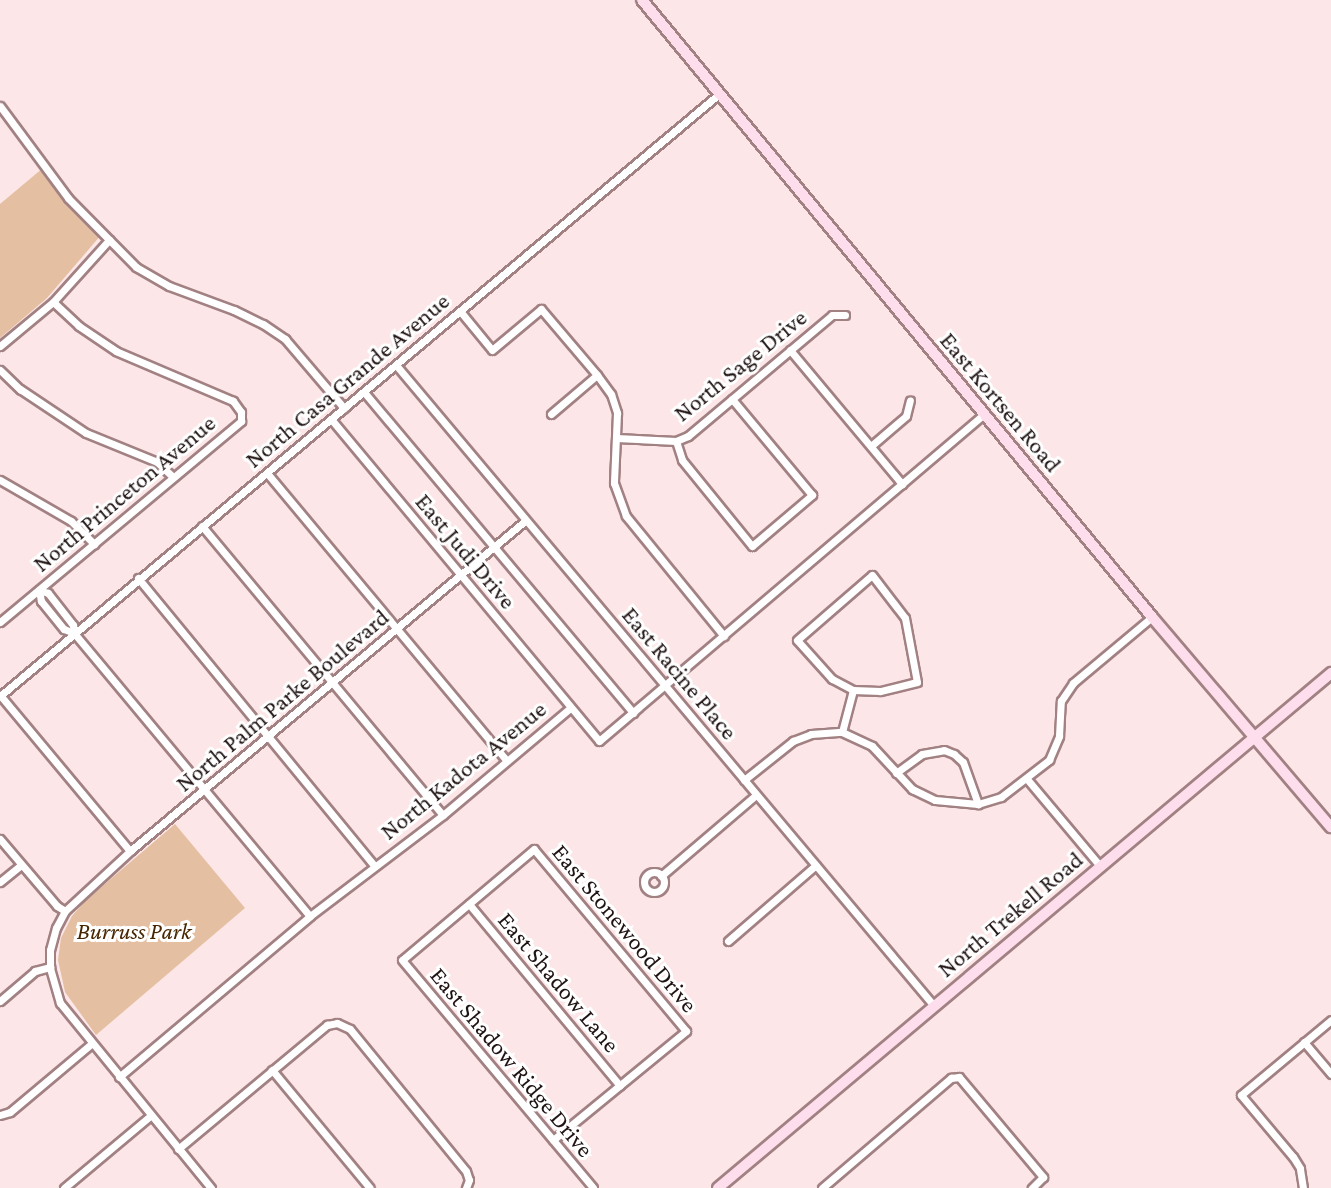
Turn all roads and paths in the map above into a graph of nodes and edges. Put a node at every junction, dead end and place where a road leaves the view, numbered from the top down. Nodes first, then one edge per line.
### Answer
1 (642, 0) edge
2 (719, 94) junction
3 (0, 106) edge
4 (109, 240) junction
5 (53, 302) junction
6 (460, 311) junction
7 (845, 314) dead end
8 (0, 346) edge
9 (790, 350) junction
10 (396, 365) junction
11 (0, 370) edge
12 (597, 375) junction
13 (364, 392) junction
14 (732, 399) junction
15 (910, 400) dead end
16 (344, 408) junction
17 (551, 414) dead end
18 (984, 415) junction
19 (331, 419) junction
20 (616, 438) junction
21 (676, 441) junction
22 (871, 446) junction
23 (267, 473) junction
24 (172, 476) junction
25 (0, 480) edge
26 (902, 484) junction
27 (526, 520) junction
28 (202, 526) junction
29 (94, 544) junction
30 (494, 547) junction
31 (461, 575) junction
32 (138, 579) junction
33 (39, 590) junction
34 (1152, 617) junction
35 (0, 622) edge
36 (397, 629) junction
37 (74, 633) junction
38 (724, 636) junction
39 (1331, 673) edge
40 (333, 683) junction
41 (665, 686) junction
42 (853, 690) junction
43 (0, 695) edge
44 (570, 708) junction
45 (633, 713) junction
46 (842, 732) junction
47 (269, 735) junction
48 (1254, 735) junction
49 (506, 760) junction
50 (896, 773) junction
51 (744, 779) junction
52 (1027, 779) junction
53 (204, 789) junction
54 (757, 795) junction
55 (978, 804) junction
56 (443, 815) junction
57 (1331, 827) edge
58 (0, 839) edge
59 (131, 851) junction
60 (21, 864) junction
61 (374, 865) junction
62 (816, 865) junction
63 (1100, 866) junction
64 (662, 876) dead end
65 (0, 882) edge
66 (469, 904) junction
67 (65, 911) junction
68 (310, 916) junction
69 (728, 941) dead end
70 (50, 967) junction
71 (0, 1001) edge
72 (934, 1006) junction
73 (1331, 1020) edge
74 (1304, 1042) junction
75 (91, 1044) junction
76 (272, 1070) junction
77 (1331, 1073) edge
78 (119, 1077) junction
79 (620, 1086) junction
80 (0, 1115) edge
81 (150, 1116) junction
82 (553, 1140) junction
83 (178, 1149) junction
84 (64, 1188) edge
85 (211, 1188) edge
86 (370, 1188) edge
87 (466, 1188) edge
88 (593, 1188) edge
89 (718, 1188) edge
90 (822, 1188) edge
91 (1032, 1188) edge
92 (1303, 1188) edge

1 - 2 street, East Kortsen Road
2 - 6 street, North Casa Grande Avenue
2 - 18 street, East Kortsen Road
3 - 4 street
4 - 5 street
4 - 16 street
5 - 8 street
5 - 24 street, North Princeton Avenue
6 - 10 street, North Casa Grande Avenue
6 - 12 street
7 - 9 street, North Sage Drive
9 - 14 street, North Sage Drive
9 - 22 street
10 - 13 street, North Casa Grande Avenue
10 - 27 street, East Racine Place
11 - 24 street
12 - 17 street
12 - 20 street
13 - 16 street, North Casa Grande Avenue
13 - 30 street
14 - 21 street, North Sage Drive
14 - 21 street
15 - 22 street
16 - 19 street, North Casa Grande Avenue
18 - 26 street, North Kadota Avenue
18 - 34 street, East Kortsen Road
19 - 23 street, North Casa Grande Avenue
19 - 31 street, East Judi Drive
20 - 21 street, North Sage Drive
20 - 38 street
22 - 26 street
23 - 28 street, North Casa Grande Avenue
23 - 36 street
24 - 29 street, North Princeton Avenue
25 - 29 street
26 - 38 street, North Kadota Avenue
27 - 30 street, North Palm Parke Boulevard
27 - 41 street, East Racine Place
28 - 32 street, North Casa Grande Avenue
28 - 40 street
29 - 33 street, North Princeton Avenue
30 - 31 street, North Palm Parke Boulevard
30 - 45 street
31 - 36 street, North Palm Parke Boulevard
31 - 44 street, East Judi Drive
32 - 37 street, North Casa Grande Avenue
32 - 47 street
33 - 35 street, North Princeton Avenue
33 - 37 street
34 - 48 street, East Kortsen Road
34 - 52 street
36 - 40 street, North Palm Parke Boulevard
36 - 49 street
37 - 43 street, North Casa Grande Avenue
37 - 53 street
38 - 41 street, North Kadota Avenue
39 - 48 street, North Trekell Road
40 - 47 street, North Palm Parke Boulevard
40 - 56 street
41 - 45 street, North Kadota Avenue
41 - 51 street, East Racine Place
42 - 42 street
42 - 46 street
43 - 59 street
44 - 45 street, North Kadota Avenue
44 - 49 street, North Kadota Avenue
46 - 50 street
46 - 51 street
47 - 53 street, North Palm Parke Boulevard
47 - 61 street
48 - 57 street, East Kortsen Road
48 - 63 street, North Trekell Road
49 - 56 street, North Kadota Avenue
50 - 55 street
50 - 55 street
51 - 54 street, East Racine Place
52 - 55 street
52 - 63 street
53 - 59 street, North Palm Parke Boulevard
53 - 68 street
54 - 62 street, East Racine Place
54 - 64 street
56 - 61 street, North Kadota Avenue
58 - 60 street
59 - 67 street, North Palm Parke Boulevard
60 - 65 street
60 - 67 street
61 - 68 street, North Kadota Avenue
62 - 69 street
62 - 72 street, East Racine Place
63 - 72 street, North Trekell Road
66 - 79 street, East Shadow Lane
66 - 79 street, East Stonewood Drive
66 - 82 street, East Shadow Ridge Drive
67 - 70 street
68 - 78 street, North Kadota Avenue
70 - 71 street
70 - 75 street
72 - 89 street, North Trekell Road
73 - 74 street
74 - 77 street
74 - 92 street
75 - 78 street
75 - 80 street
76 - 83 street
76 - 86 street
76 - 87 street
78 - 81 street
79 - 82 street
81 - 83 street
81 - 84 street
82 - 88 street, East Shadow Ridge Drive
83 - 85 street
90 - 91 street

